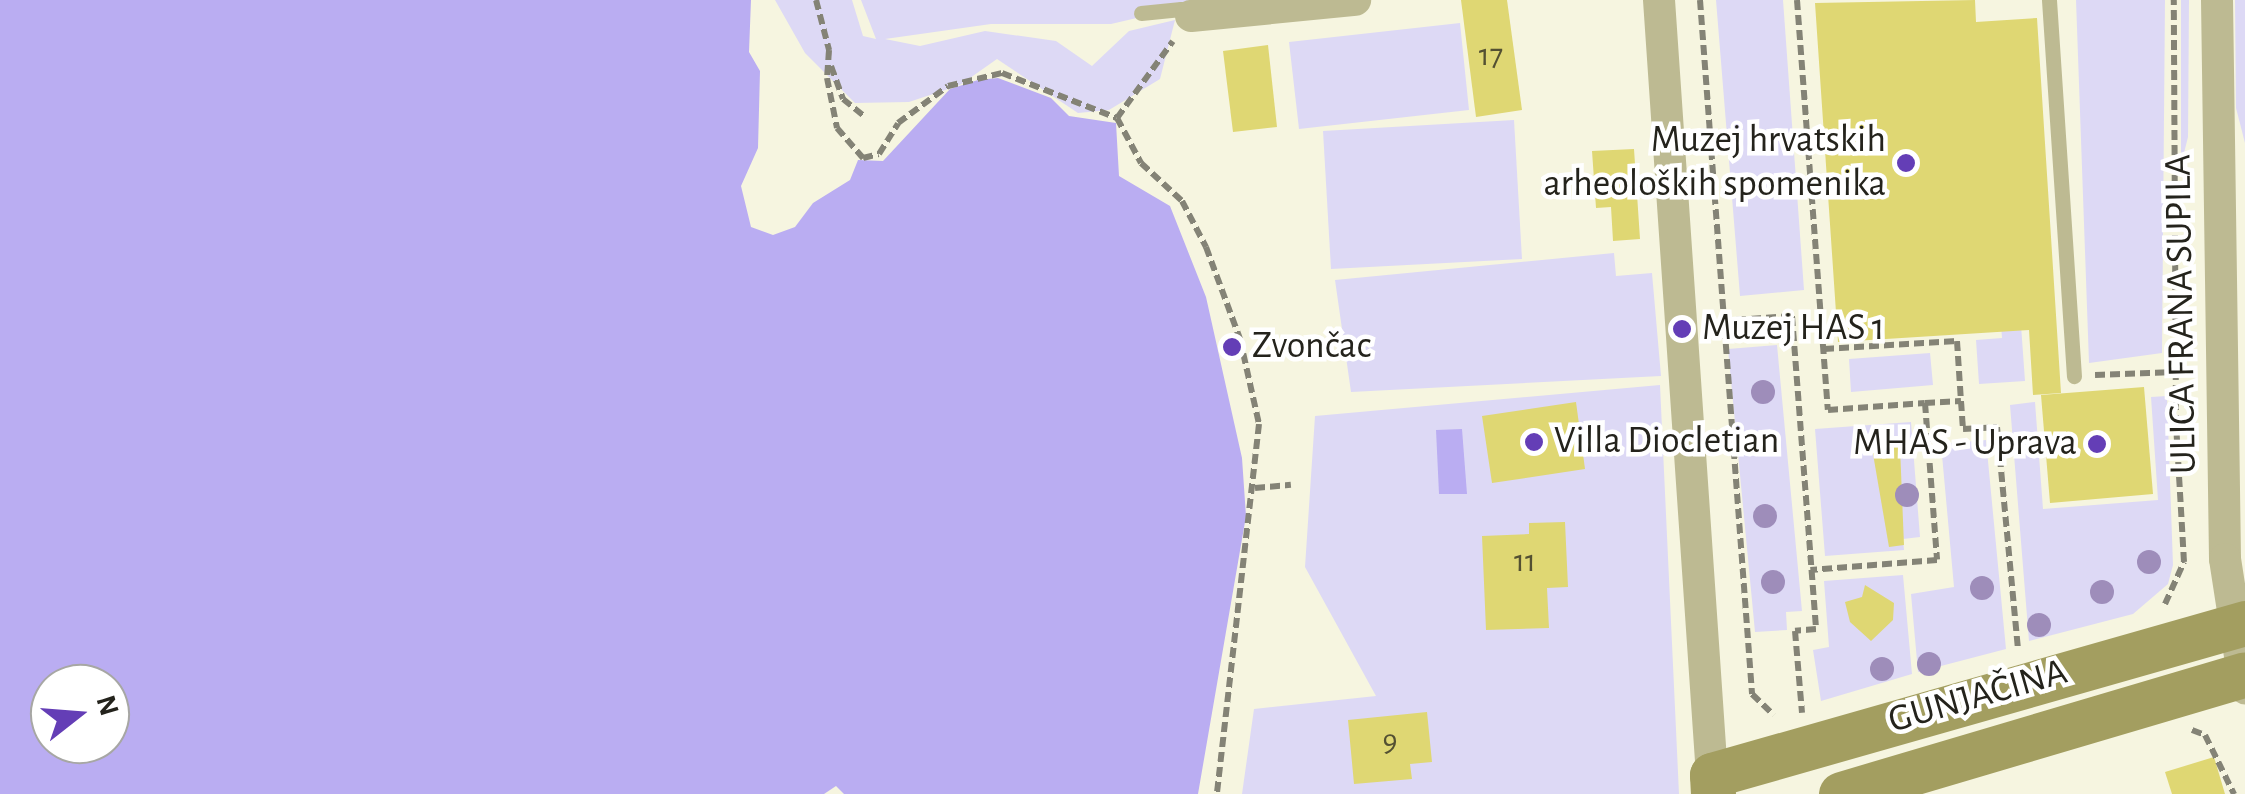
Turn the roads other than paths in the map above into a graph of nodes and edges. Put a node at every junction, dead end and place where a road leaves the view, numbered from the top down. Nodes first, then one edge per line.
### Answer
1 (1355, 0) edge
2 (1660, 0) edge
3 (2049, 0) edge
4 (2217, 0) edge
5 (1141, 12) dead end
6 (1191, 16) joint
7 (2074, 376) road end
8 (2238, 625) edge
9 (2244, 679) edge
10 (1712, 784) edge
11 (1841, 794) edge

1 - 6 street
2 - 10 street
3 - 7 lane
4 - 8 street, ULICA FRANA SUPILA
5 - 6 lane
8 - 9 street, ULICA FRANA SUPILA
8 - 10 main road, GUNJAČINA
9 - 11 main road, GUNJAČINA

